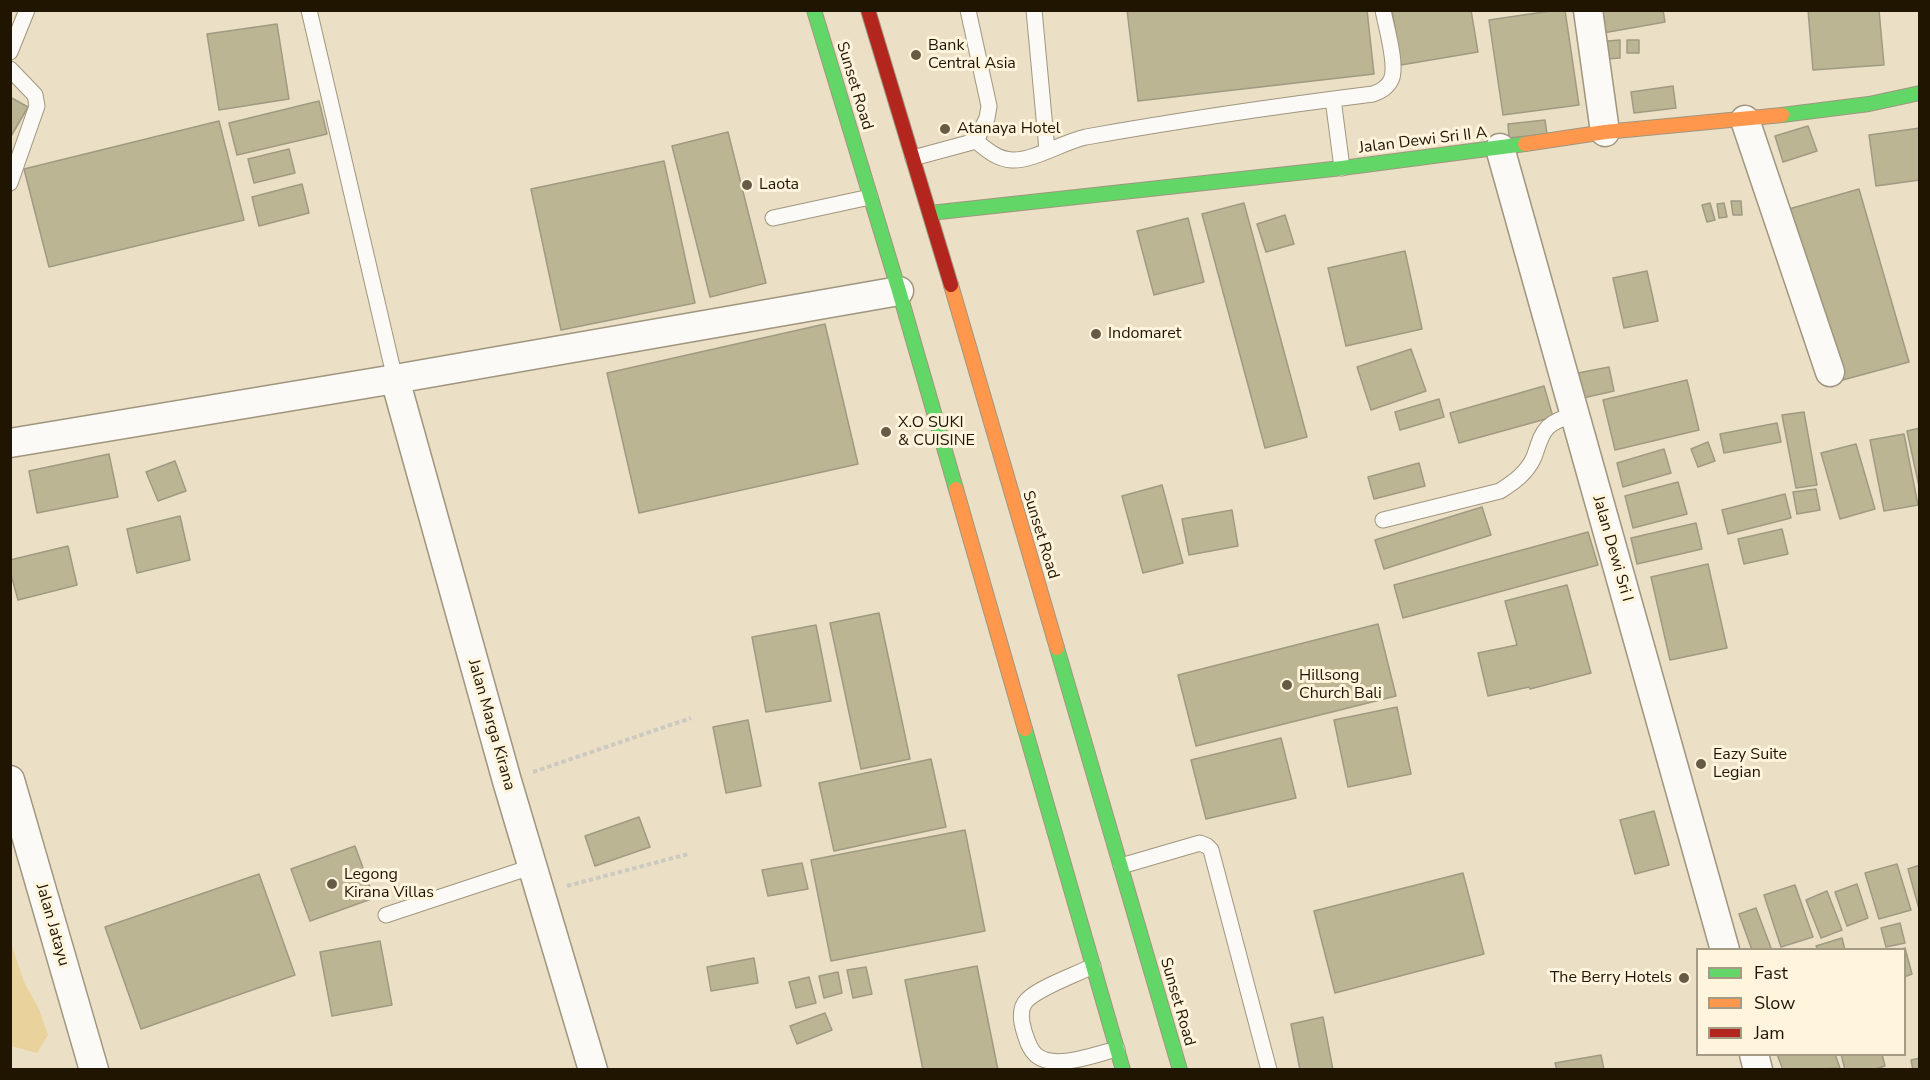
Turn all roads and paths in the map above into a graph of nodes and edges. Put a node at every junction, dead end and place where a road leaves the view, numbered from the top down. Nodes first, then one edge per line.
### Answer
1 (27, 10) edge
2 (309, 10) edge
3 (814, 10) edge
4 (868, 10) edge
5 (968, 10) edge
6 (1034, 10) edge
7 (1383, 10) edge
8 (1588, 10) edge
9 (10, 52) edge
10 (10, 69) edge
11 (1920, 93) edge
12 (1333, 99) junction
13 (1745, 120) junction
14 (1605, 132) junction
15 (976, 141) junction
16 (1500, 148) junction
17 (1047, 150) junction
18 (913, 158) junction
19 (1342, 168) junction
20 (10, 183) edge
21 (870, 197) junction
22 (930, 213) junction
23 (772, 218) dead end
24 (899, 291) junction
25 (1830, 372) dead end
26 (395, 379) junction
27 (1574, 415) junction
28 (10, 443) edge
29 (1383, 520) dead end
30 (691, 718) dead end
31 (10, 780) edge
32 (507, 781) junction
33 (688, 854) dead end
34 (1121, 866) junction
35 (531, 867) junction
36 (541, 894) junction
37 (386, 915) dead end
38 (1724, 948) edge
39 (1093, 966) junction
40 (1117, 1049) junction
41 (94, 1070) edge
42 (593, 1070) edge
43 (1123, 1070) edge
44 (1180, 1070) edge
45 (1269, 1070) edge

1 - 9 lane
2 - 26 lane
3 - 21 main road, Sunset Road
4 - 18 main road, Sunset Road
5 - 15 lane
6 - 17 lane
7 - 12 lane
8 - 14 street
10 - 20 lane
11 - 13 main road, Jalan Dewi Sri II A
12 - 17 lane
12 - 19 lane
13 - 14 main road, Jalan Dewi Sri II A
13 - 25 street
14 - 16 main road, Jalan Dewi Sri II A
15 - 17 lane
15 - 18 lane
16 - 19 main road, Jalan Dewi Sri II A
16 - 27 street, Jalan Dewi Sri I
18 - 22 main road, Sunset Road
19 - 22 main road, Jalan Dewi Sri II A
21 - 23 lane
21 - 24 main road, Sunset Road
22 - 34 main road, Sunset Road
24 - 26 street
24 - 39 main road, Sunset Road
26 - 28 street
26 - 32 street, Jalan Marga Kirana
27 - 29 lane
27 - 38 street, Jalan Dewi Sri I
30 - 32 path
31 - 41 street, Jalan Jatayu
32 - 35 street, Jalan Marga Kirana
33 - 36 path
34 - 44 main road, Sunset Road
34 - 45 lane
35 - 36 street, Jalan Marga Kirana
35 - 37 lane
36 - 42 street, Jalan Marga Kirana
39 - 40 main road, Sunset Road
39 - 40 lane
40 - 43 main road, Sunset Road

